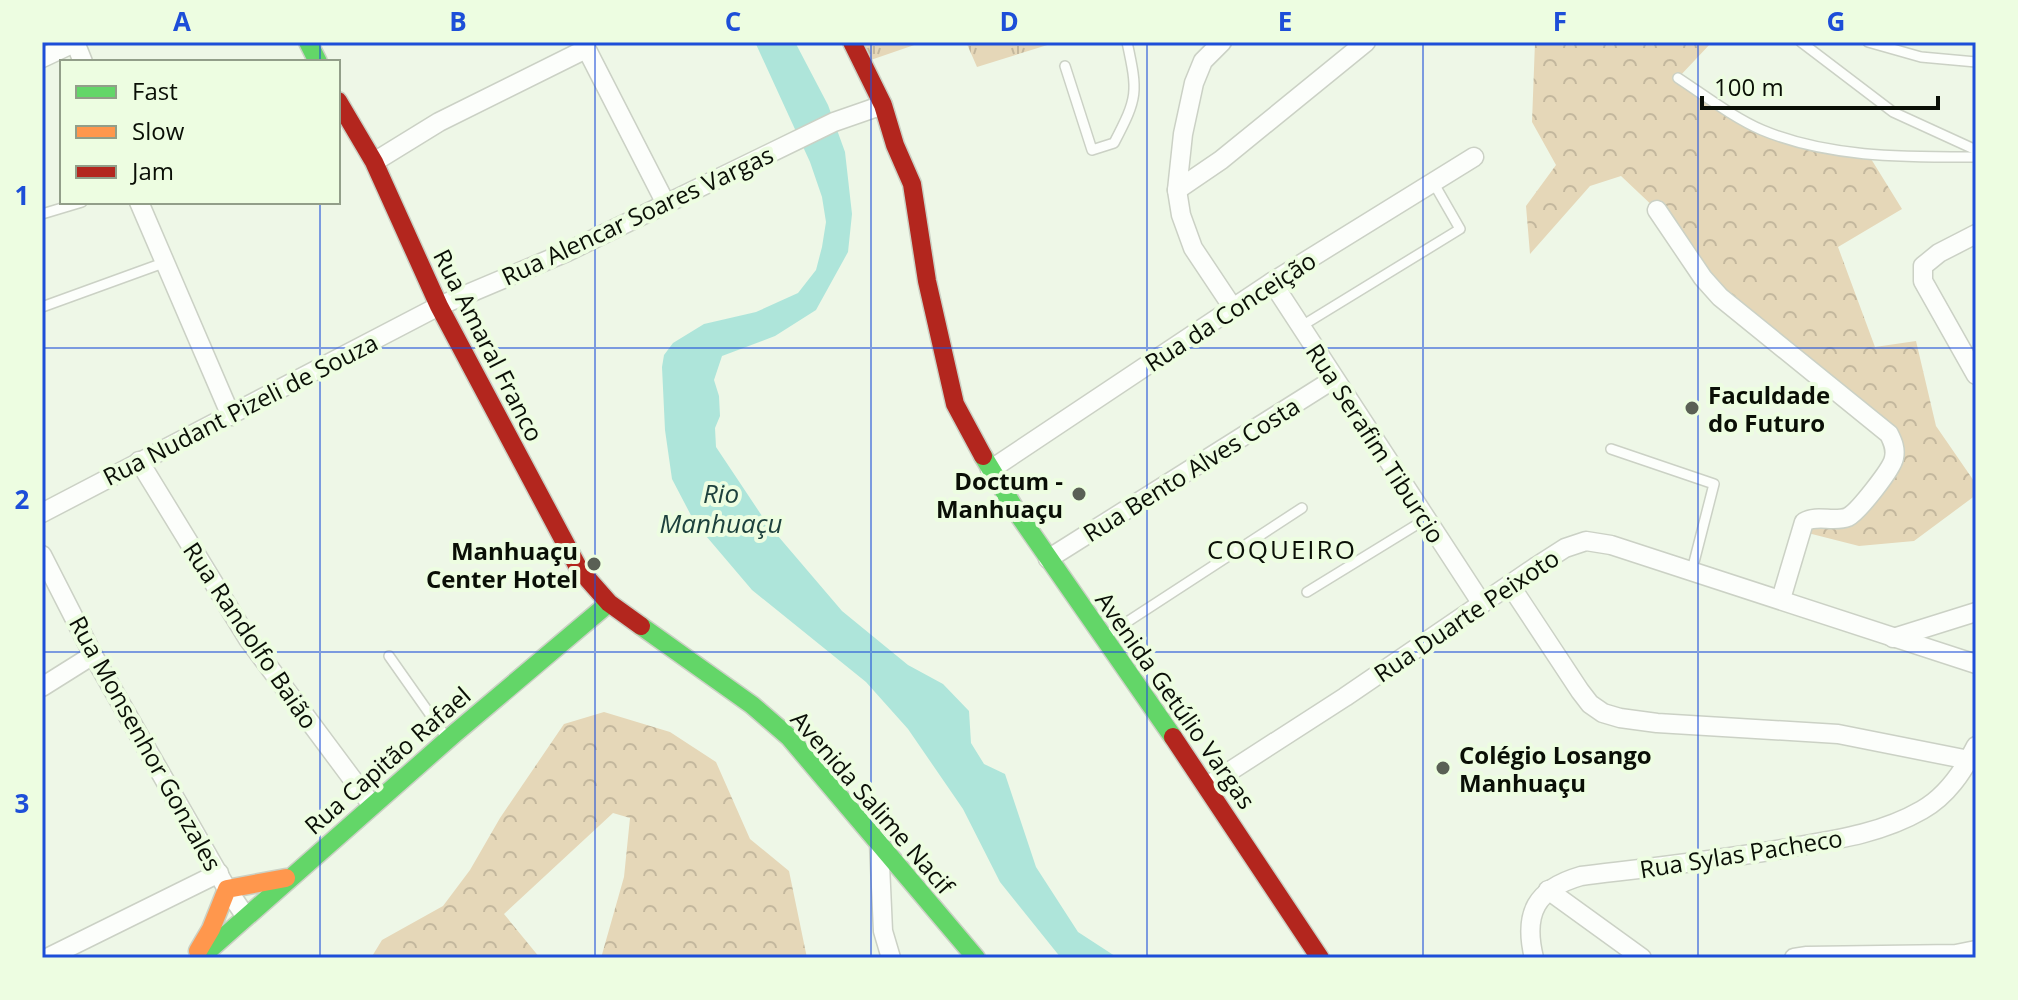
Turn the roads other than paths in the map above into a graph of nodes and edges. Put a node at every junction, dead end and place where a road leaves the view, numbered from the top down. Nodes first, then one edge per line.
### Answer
1 (75, 42) edge
2 (308, 42) edge
3 (852, 42) edge
4 (1127, 42) edge
5 (1222, 42) edge
6 (1366, 42) edge
7 (1801, 42) edge
8 (1868, 42) edge
9 (584, 45) edge
10 (42, 58) edge
11 (317, 60) edge
12 (1976, 62) edge
13 (1065, 66) dead end
14 (1678, 78) dead end
15 (340, 104) edge
16 (883, 105) junction
17 (1976, 150) edge
18 (1474, 157) dead end
19 (1976, 157) edge
20 (374, 162) junction
21 (1433, 182) junction
22 (1177, 190) junction
23 (665, 202) junction
24 (75, 204) edge
25 (140, 204) edge
26 (1657, 210) dead end
27 (42, 214) edge
28 (1976, 234) edge
29 (166, 262) junction
30 (1272, 282) junction
31 (439, 306) junction
32 (42, 307) edge
33 (1233, 308) junction
34 (1300, 327) junction
35 (1976, 375) edge
36 (1334, 379) junction
37 (231, 416) junction
38 (1611, 449) dead end
39 (139, 461) junction
40 (990, 470) junction
41 (1302, 508) dead end
42 (42, 513) edge
43 (1426, 519) junction
44 (42, 555) edge
45 (1048, 559) junction
46 (1692, 570) junction
47 (1510, 585) junction
48 (1307, 592) dead end
49 (1781, 599) junction
50 (609, 603) junction
51 (1482, 604) junction
52 (1976, 612) edge
53 (1104, 637) junction
54 (1893, 638) junction
55 (93, 655) junction
56 (389, 656) dead end
57 (1976, 664) edge
58 (42, 687) edge
59 (448, 739) junction
60 (1973, 753) edge
61 (1207, 786) junction
62 (371, 804) junction
63 (879, 842) junction
64 (289, 878) junction
65 (223, 881) junction
66 (1548, 890) junction
67 (246, 917) junction
68 (1976, 950) edge
69 (47, 958) edge
70 (197, 958) edge
71 (891, 958) edge
72 (976, 958) edge
73 (1320, 958) edge
74 (1534, 958) edge
75 (1642, 958) edge
76 (1794, 958) edge

1 - 10 street
2 - 11 street
3 - 16 street, Avenida Getúlio Vargas
4 - 13 lane
5 - 22 street
6 - 22 street
7 - 17 lane
8 - 12 lane
9 - 20 street
9 - 23 street
14 - 19 lane
15 - 20 street, Rua Amaral Franco
16 - 23 street, Rua Alencar Soares Vargas
16 - 40 street, Avenida Getúlio Vargas
18 - 21 street, Rua da Conceição
20 - 31 street, Rua Amaral Franco
21 - 30 street, Rua da Conceição
21 - 34 lane
22 - 33 street
23 - 31 street, Rua Alencar Soares Vargas
24 - 27 lane
25 - 29 street
26 - 49 street
28 - 35 street
29 - 32 lane
29 - 37 street
30 - 33 street, Rua da Conceição
30 - 34 street, Rua Serafim Tiburcio
31 - 37 street, Rua Nudant Pizeli de Souza
31 - 50 street, Rua Amaral Franco
33 - 40 street, Rua da Conceição
34 - 36 street, Rua Serafim Tiburcio
36 - 43 street, Rua Serafim Tiburcio
36 - 45 street, Rua Bento Alves Costa
37 - 39 street, Rua Nudant Pizeli de Souza
38 - 46 lane
39 - 42 street, Rua Nudant Pizeli de Souza
39 - 62 street, Rua Randolfo Baião
40 - 45 street, Avenida Getúlio Vargas
41 - 53 lane
43 - 48 lane
43 - 51 street, Rua Serafim Tiburcio
44 - 55 street, Rua Monsenhor Gonzales
45 - 53 street, Avenida Getúlio Vargas
46 - 47 street, Rua Duarte Peixoto
46 - 49 street, Rua Duarte Peixoto
47 - 51 street, Rua Duarte Peixoto
47 - 60 street
49 - 54 street, Rua Duarte Peixoto
50 - 59 street, Rua Capitão Rafael
50 - 63 street, Avenida Salime Nacif
51 - 61 street, Rua Duarte Peixoto
52 - 54 street
53 - 61 street, Avenida Getúlio Vargas
54 - 57 street, Rua Duarte Peixoto
55 - 58 street
55 - 65 street, Rua Monsenhor Gonzales
56 - 59 lane
59 - 62 street, Rua Capitão Rafael
60 - 66 street, Rua Sylas Pacheco
61 - 73 street, Avenida Getúlio Vargas
62 - 64 street, Rua Capitão Rafael
63 - 71 street
63 - 72 street, Avenida Salime Nacif
64 - 65 street
64 - 67 street, Rua Capitão Rafael
65 - 67 street, Rua Monsenhor Gonzales
65 - 69 street
65 - 70 street
66 - 74 street
66 - 75 street
67 - 70 street, Rua Capitão Rafael
68 - 76 street

